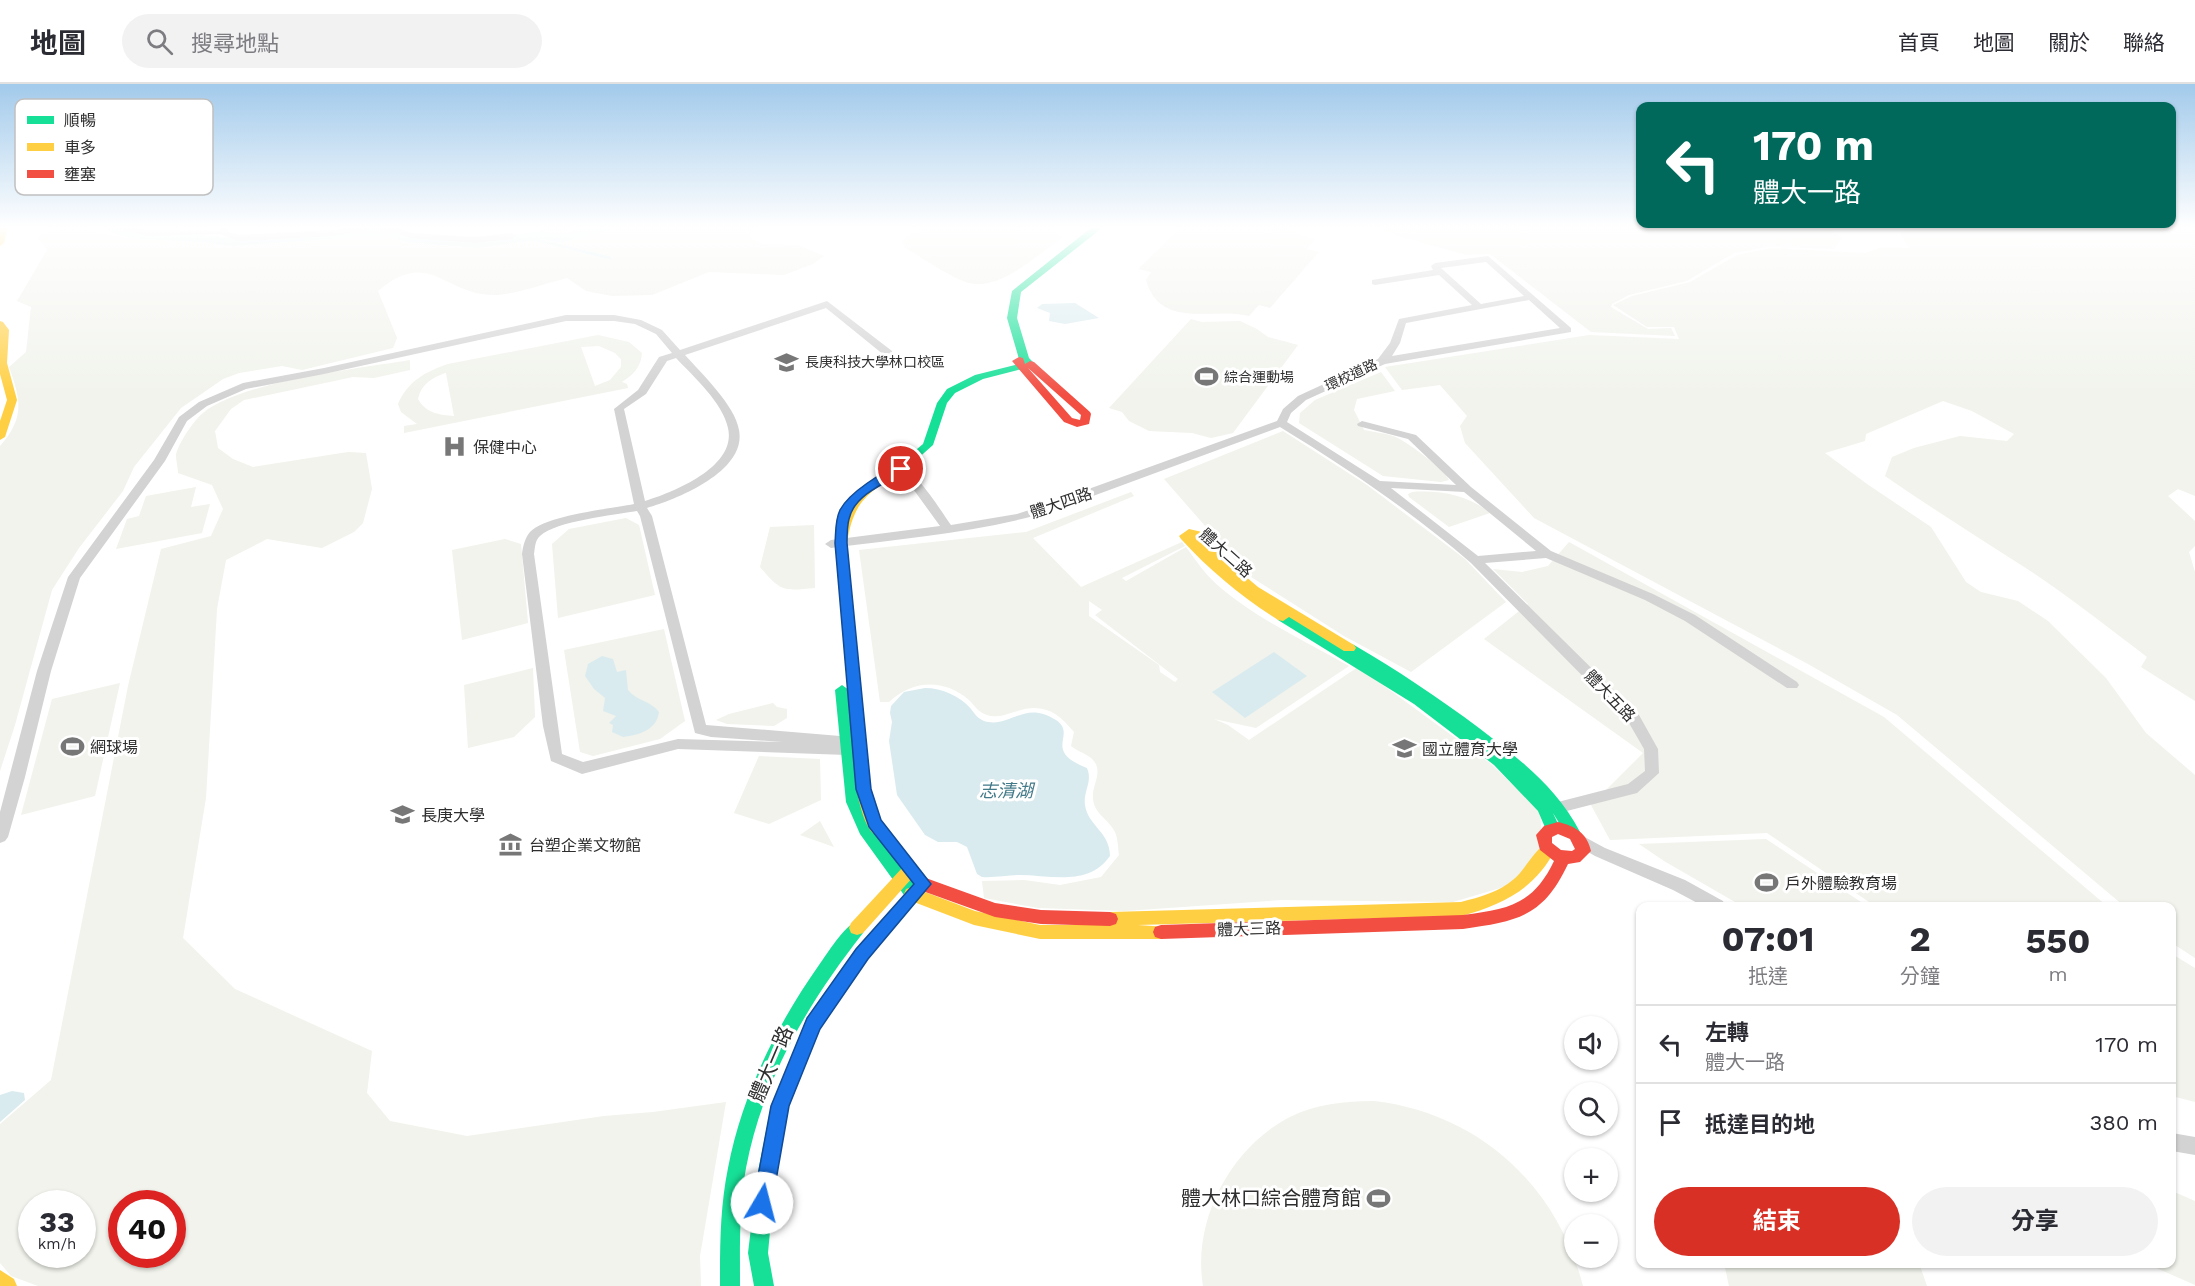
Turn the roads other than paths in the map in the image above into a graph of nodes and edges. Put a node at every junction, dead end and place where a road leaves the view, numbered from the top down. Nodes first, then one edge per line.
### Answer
1 (1027, 283) edge
2 (1453, 283) edge
3 (1515, 283) edge
4 (1531, 297) junction
5 (1478, 306) junction
6 (0, 324) edge
7 (888, 352) dead end
8 (677, 354) junction
9 (1382, 361) junction
10 (1023, 362) junction
11 (1281, 423) junction
12 (1362, 424) dead end
13 (0, 437) edge
14 (898, 468) junction
15 (1379, 484) junction
16 (1467, 489) junction
17 (640, 506) junction
18 (948, 529) junction
19 (836, 543) junction
20 (1547, 554) junction
21 (1476, 560) junction
22 (1792, 685) dead end
23 (851, 745) junction
24 (1559, 807) junction
25 (1552, 828) junction
26 (1576, 836) junction
27 (0, 837) edge
28 (1547, 850) junction
29 (1563, 859) junction
30 (912, 869) junction
31 (901, 879) junction
32 (923, 884) junction
33 (912, 894) junction
34 (1710, 902) edge
35 (2176, 1143) edge
36 (2195, 1146) edge
37 (0, 1280) edge
38 (7, 1286) edge
39 (730, 1286) edge
40 (764, 1286) edge

1 - 10 street
2 - 5 street
3 - 4 street
4 - 5 street
4 - 9 street
5 - 9 street, 環校道路
6 - 13 street
7 - 8 street
8 - 17 street
8 - 17 street
8 - 27 street
9 - 11 street, 環校道路
10 - 10 street
10 - 14 street
11 - 15 street, 體大五路
11 - 18 street, 體大四路
12 - 16 street
14 - 18 street
14 - 19 street
15 - 16 street
15 - 21 street, 體大五路
16 - 20 street
17 - 23 street
17 - 23 street
18 - 19 street, 體大四路
19 - 23 street
20 - 21 street
20 - 22 street
21 - 24 street, 體大五路
23 - 30 street
23 - 31 street
24 - 25 street, 體大二路
24 - 26 street, 體大二路
25 - 26 street
25 - 28 street
26 - 29 street
26 - 34 street
28 - 29 street
28 - 32 street, 體大三路
29 - 33 street, 體大三路
30 - 31 street, 體大一路
30 - 32 street
31 - 33 street
31 - 39 street, 體大一路
32 - 33 street, 體大一路
33 - 40 street, 體大一路
35 - 36 street
37 - 38 street

